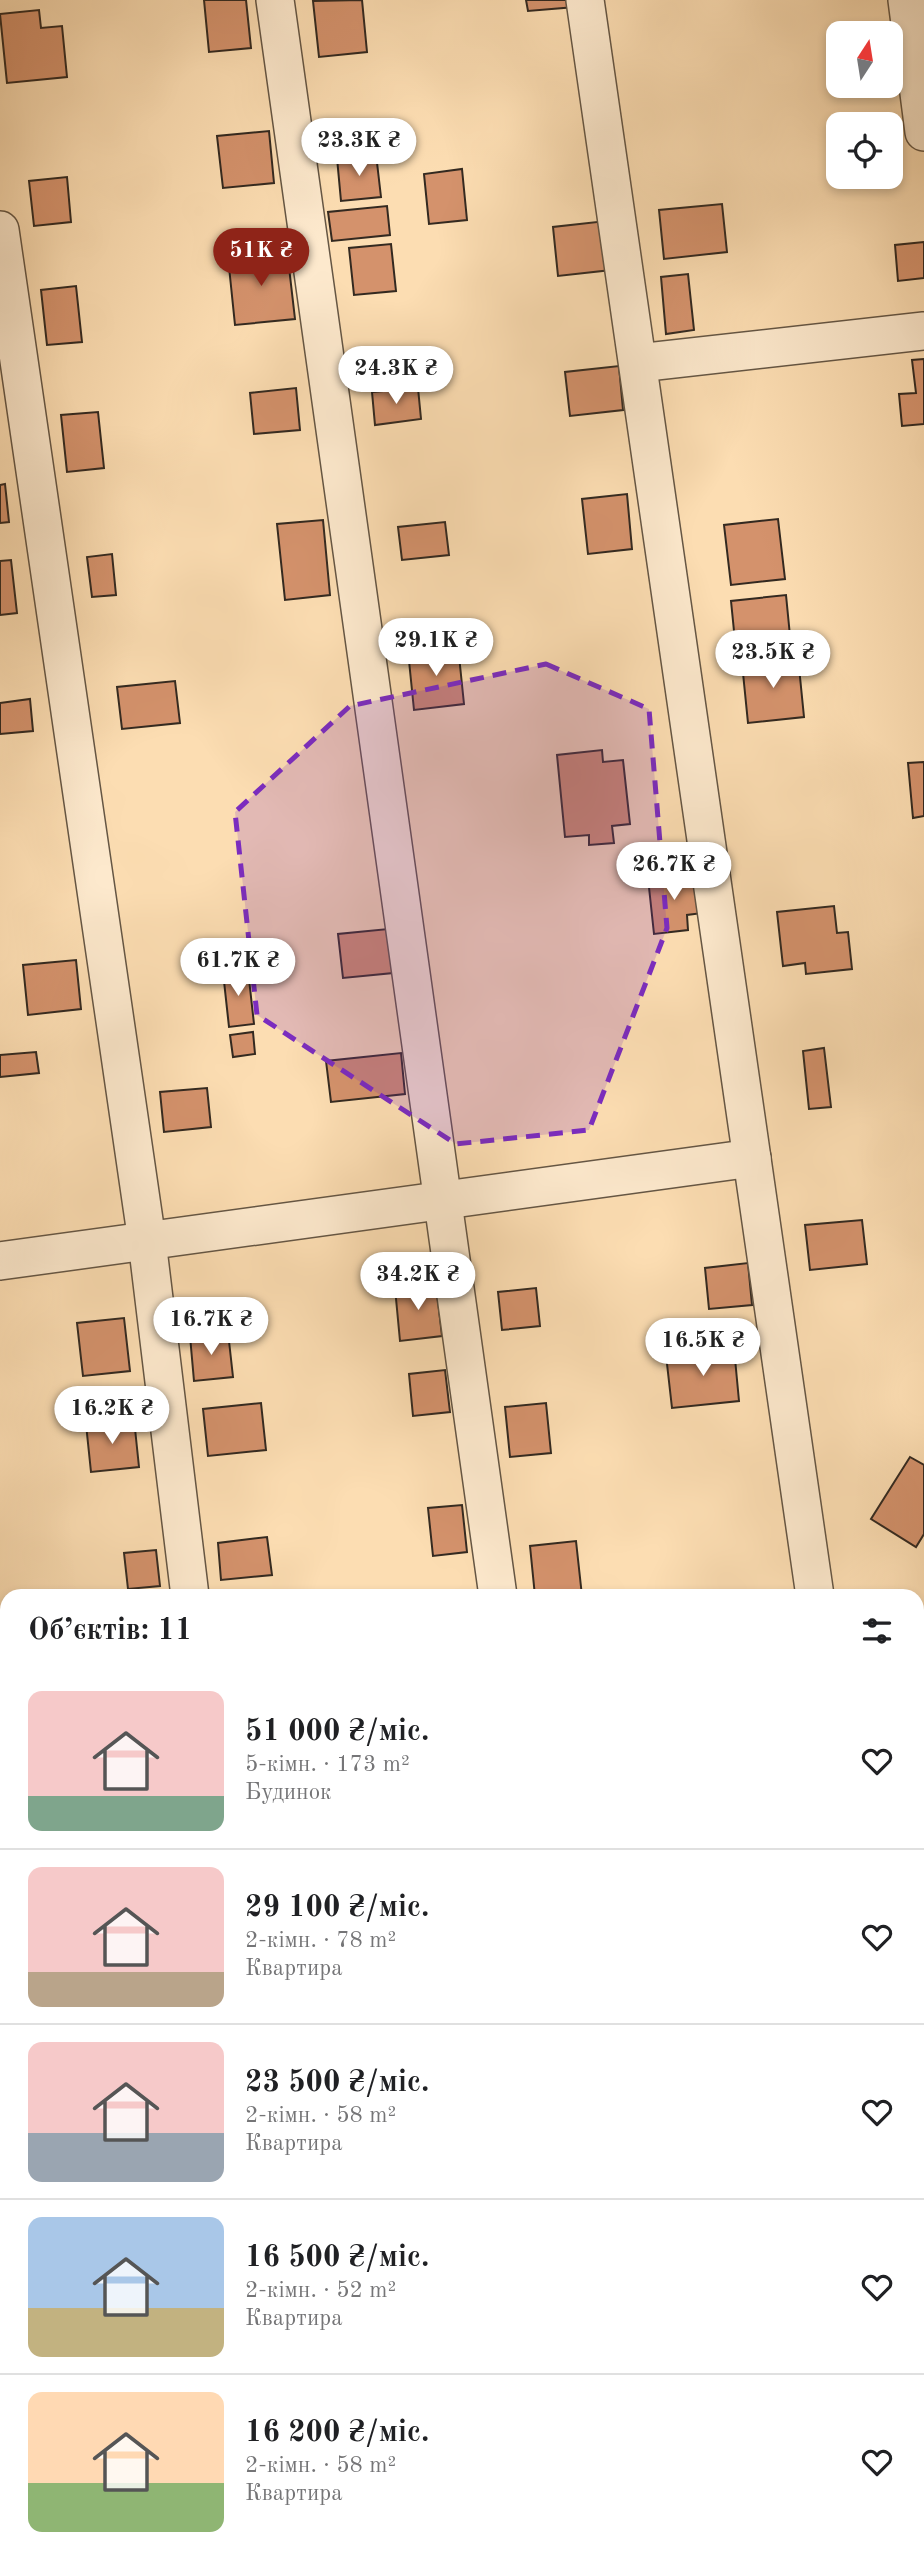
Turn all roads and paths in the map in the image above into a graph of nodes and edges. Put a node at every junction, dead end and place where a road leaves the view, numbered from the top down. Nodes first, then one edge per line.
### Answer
1 (275, 0) edge
2 (585, 0) edge
3 (906, 0) edge
4 (924, 132) edge
5 (0, 230) edge
6 (924, 331) edge
7 (638, 363) junction
8 (752, 1158) junction
9 (442, 1200) junction
10 (147, 1241) junction
11 (0, 1261) edge
12 (189, 1589) edge
13 (497, 1589) edge
14 (814, 1589) edge

1 - 9 street
2 - 7 street
3 - 4 street
5 - 10 street
6 - 7 street
7 - 8 street
8 - 9 street
8 - 14 street
9 - 10 street
9 - 13 street
10 - 11 street
10 - 12 street

